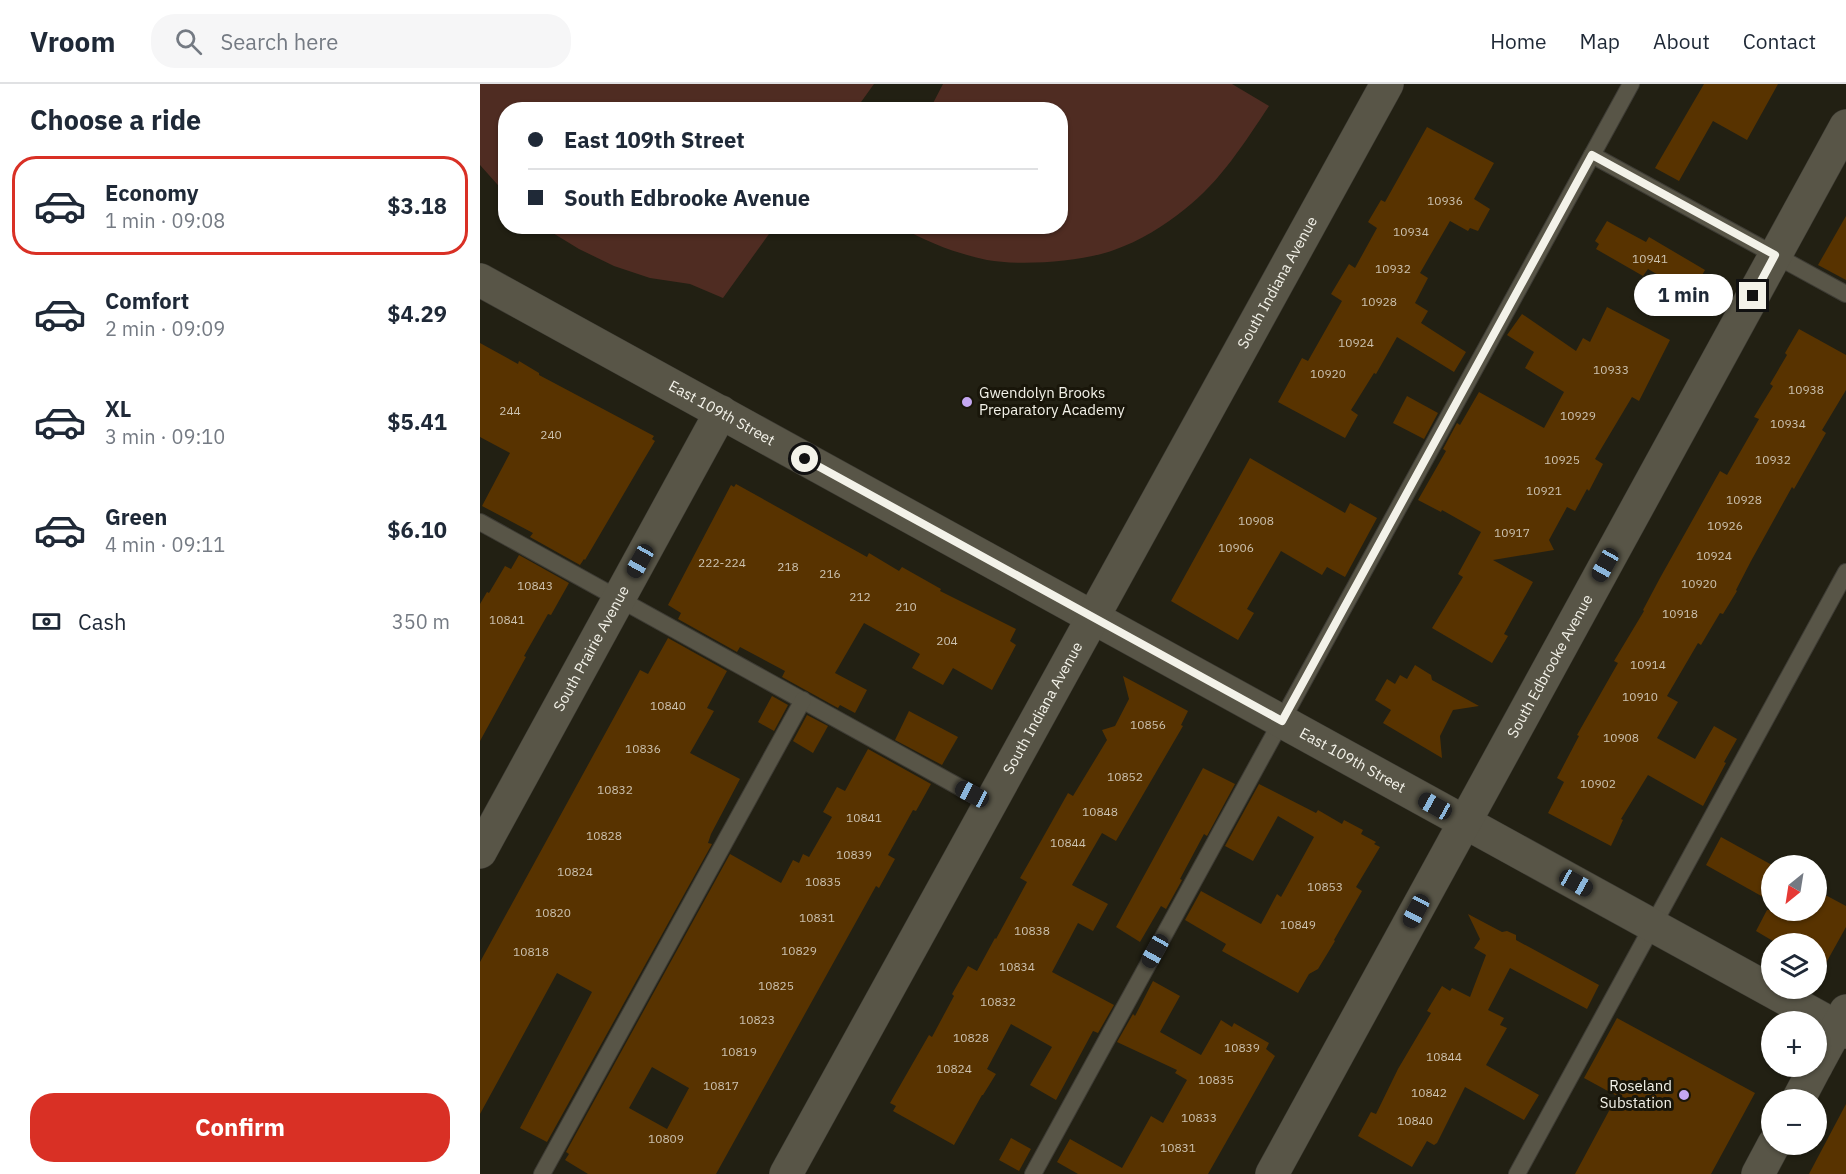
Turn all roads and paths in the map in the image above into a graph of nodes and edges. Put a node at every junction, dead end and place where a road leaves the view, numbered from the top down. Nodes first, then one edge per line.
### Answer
1 (1387, 84) edge
2 (1630, 84) edge
3 (1846, 126) edge
4 (1592, 155) junction
5 (1775, 255) junction
6 (480, 280) edge
7 (1846, 294) edge
8 (721, 412) junction
9 (480, 522) edge
10 (1846, 572) edge
11 (619, 599) junction
12 (1092, 617) junction
13 (803, 700) junction
14 (1282, 721) junction
15 (990, 804) junction
16 (1464, 822) junction
17 (480, 852) edge
18 (1653, 926) junction
19 (1843, 1024) edge
20 (1827, 1049) edge
21 (1768, 1155) edge
22 (542, 1174) edge
23 (786, 1174) edge
24 (1033, 1174) edge
25 (1272, 1174) edge
26 (1517, 1174) edge
27 (1758, 1174) edge

1 - 12 street, South Indiana Avenue
2 - 4 lane
3 - 5 street, South Edbrooke Avenue
4 - 5 lane
4 - 14 lane
5 - 7 lane
5 - 16 street, South Edbrooke Avenue
6 - 8 street, East 109th Street
8 - 11 street, South Prairie Avenue
8 - 12 street, East 109th Street
9 - 11 lane
10 - 18 lane
11 - 13 lane
11 - 17 street, South Prairie Avenue
12 - 14 street, East 109th Street
12 - 15 street, South Indiana Avenue
13 - 15 lane
13 - 22 lane
14 - 16 street, East 109th Street
14 - 24 lane
15 - 23 street, South Indiana Avenue
16 - 18 street, East 109th Street
16 - 25 street, South Edbrooke Avenue
18 - 19 street, East 109th Street
18 - 26 lane
19 - 20 street
21 - 27 street

